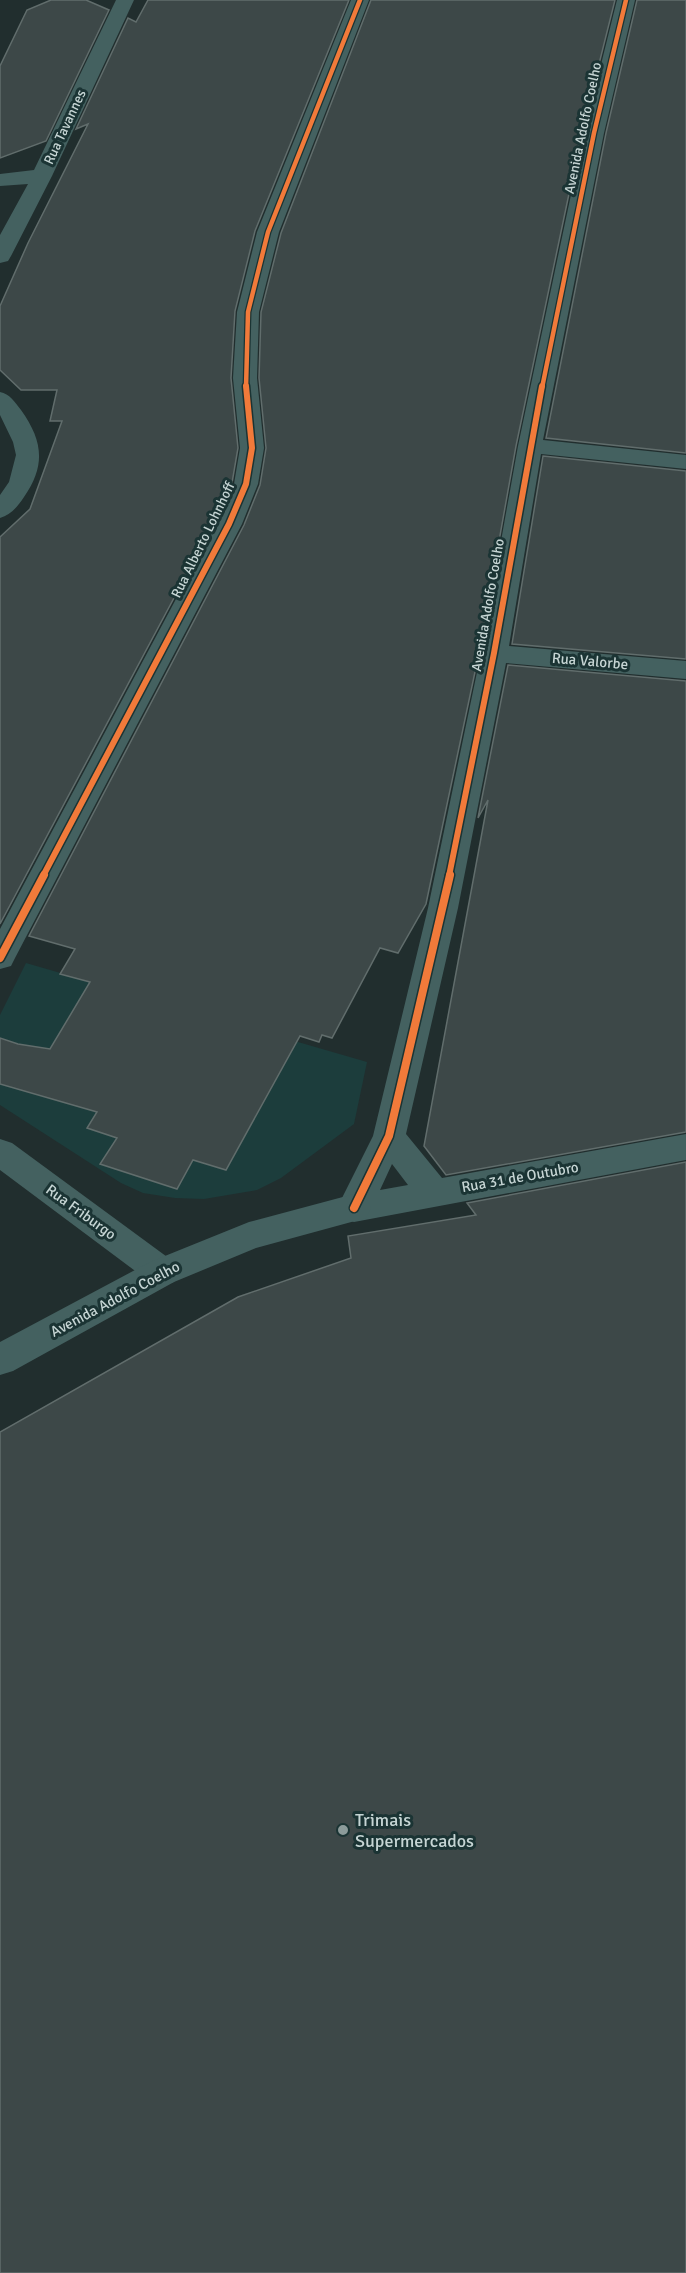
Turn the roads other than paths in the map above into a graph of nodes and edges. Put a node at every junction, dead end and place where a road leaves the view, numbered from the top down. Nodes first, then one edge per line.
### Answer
1 (360, 0) edge
2 (626, 0) edge
3 (121, 1) edge
4 (42, 177) junction
5 (0, 180) edge
6 (0, 256) edge
7 (0, 399) edge
8 (530, 446) junction
9 (686, 462) edge
10 (0, 510) edge
11 (494, 652) junction
12 (686, 670) edge
13 (0, 958) edge
14 (388, 1136) junction
15 (686, 1147) edge
16 (0, 1152) edge
17 (434, 1193) junction
18 (354, 1208) junction
19 (162, 1272) junction
20 (0, 1360) edge

1 - 13 street, Rua Alberto Lohnhoff
2 - 8 street, Avenida Adolfo Coelho
3 - 4 street, Rua Tavannes
4 - 5 street
4 - 6 street, Rua Tavannes
7 - 10 street
8 - 9 street
8 - 11 street, Avenida Adolfo Coelho
11 - 12 street, Rua Valorbe
11 - 14 street, Avenida Adolfo Coelho
14 - 17 street
14 - 18 street, Avenida Adolfo Coelho
15 - 17 street, Rua 31 de Outubro
16 - 19 street, Rua Friburgo
17 - 18 street, Rua 31 de Outubro
18 - 19 street, Avenida Adolfo Coelho
19 - 20 street, Avenida Adolfo Coelho

